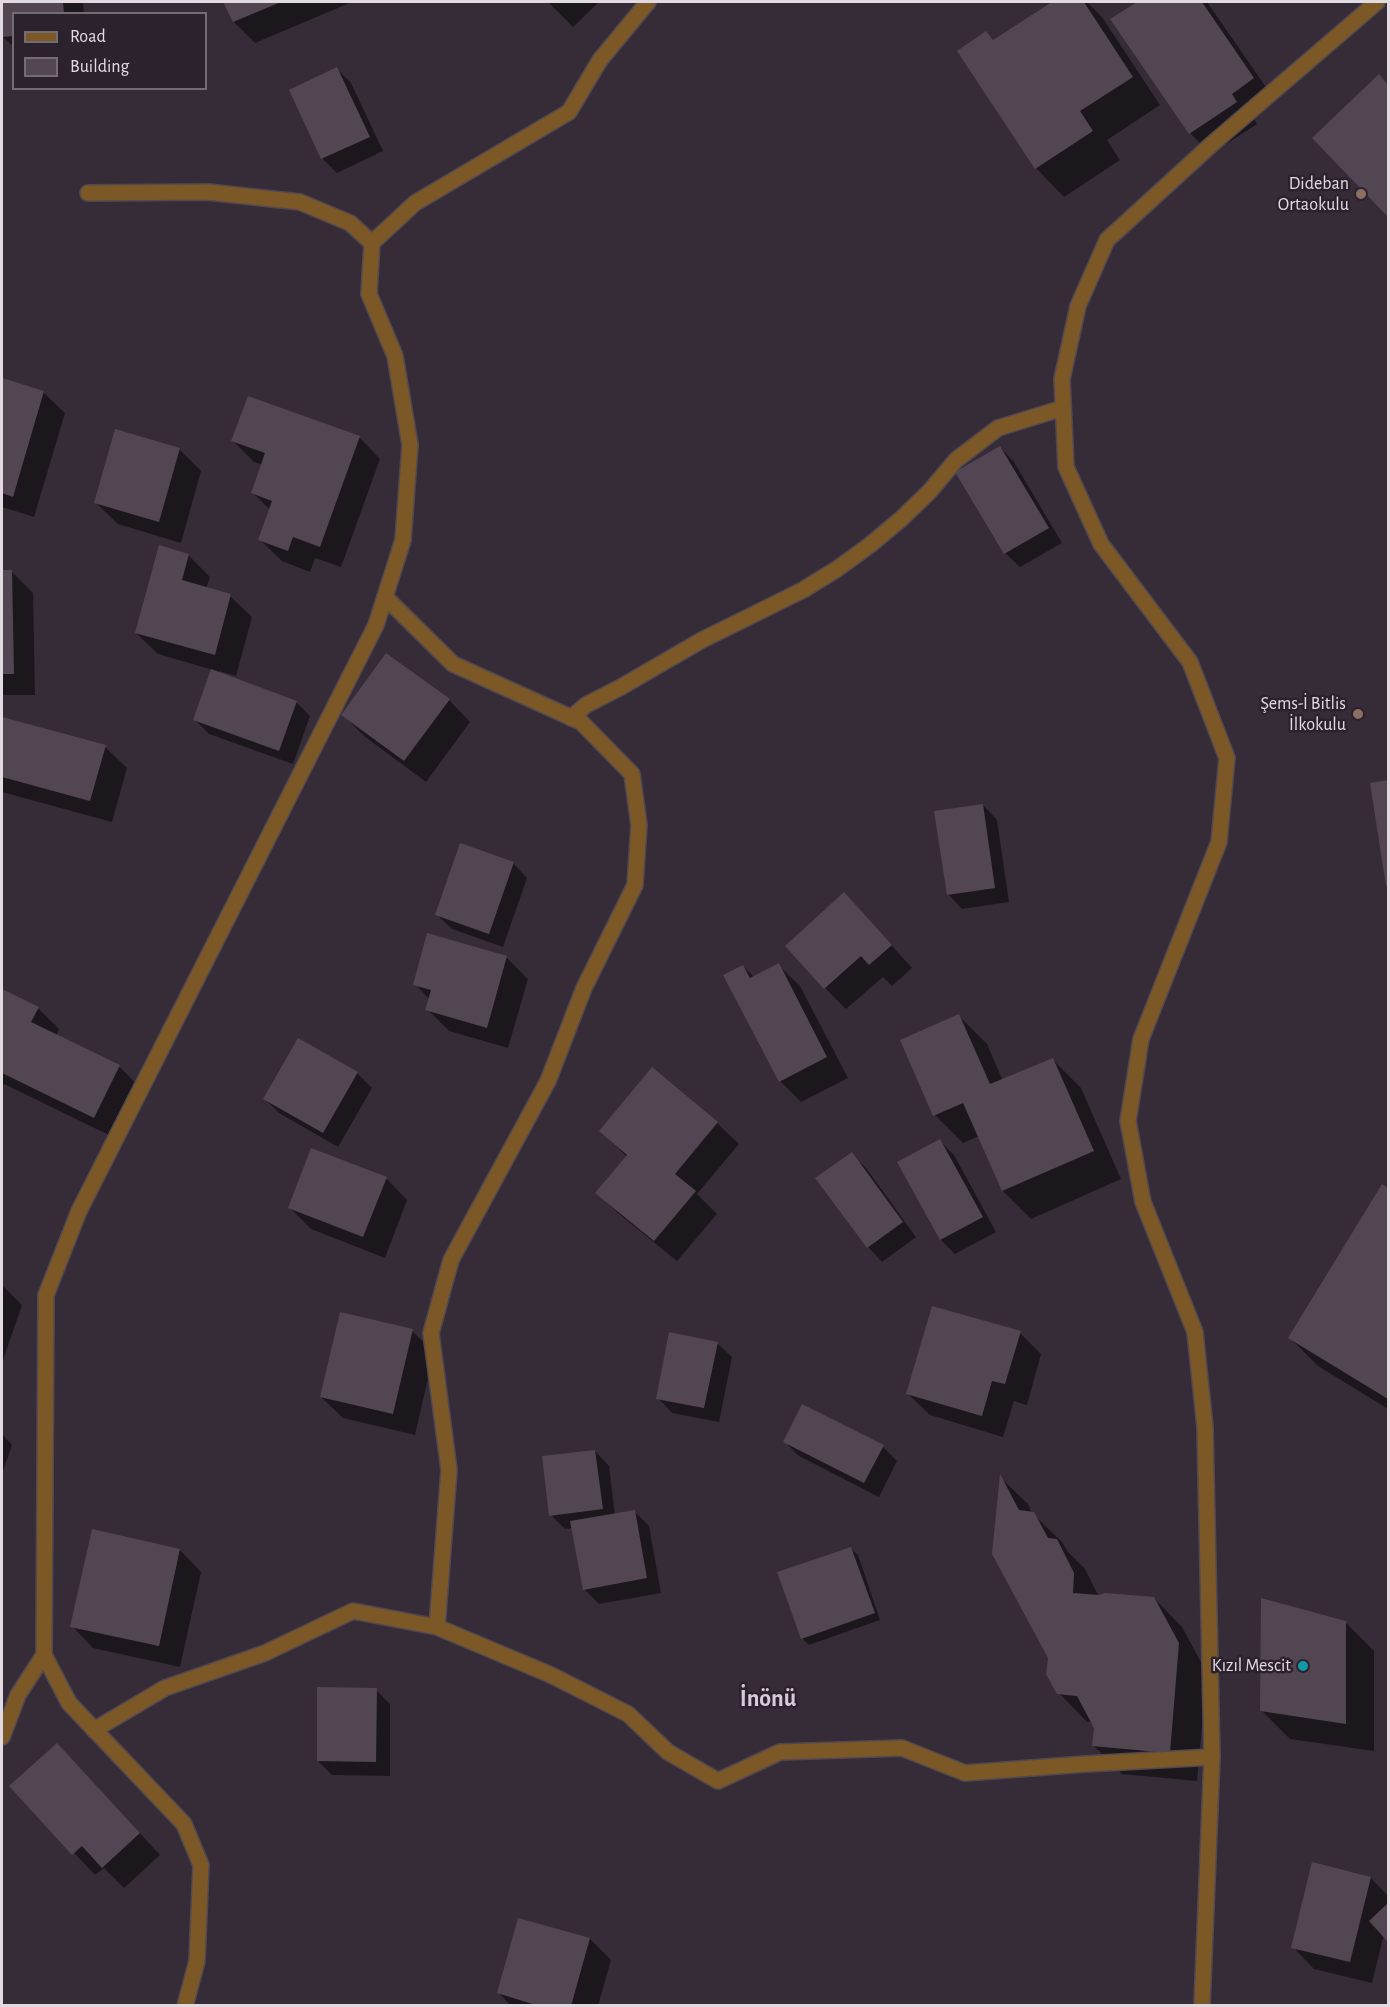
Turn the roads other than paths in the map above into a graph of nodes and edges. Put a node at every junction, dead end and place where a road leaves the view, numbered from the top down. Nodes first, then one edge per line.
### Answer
1 (648, 2) edge
2 (1377, 2) edge
3 (88, 193) dead end
4 (372, 243) junction
5 (1063, 408) junction
6 (385, 597) junction
7 (572, 718) junction
8 (437, 1627) junction
9 (44, 1654) junction
10 (94, 1730) junction
11 (2, 1737) edge
12 (1212, 1757) junction
13 (185, 2006) edge
14 (1202, 2006) edge

1 - 4 street
2 - 5 street
3 - 4 street
4 - 6 street
5 - 7 street
5 - 12 street
6 - 7 street
6 - 9 street
7 - 8 street
8 - 10 street
8 - 12 street
9 - 10 street
9 - 11 street
10 - 13 street
12 - 14 street

